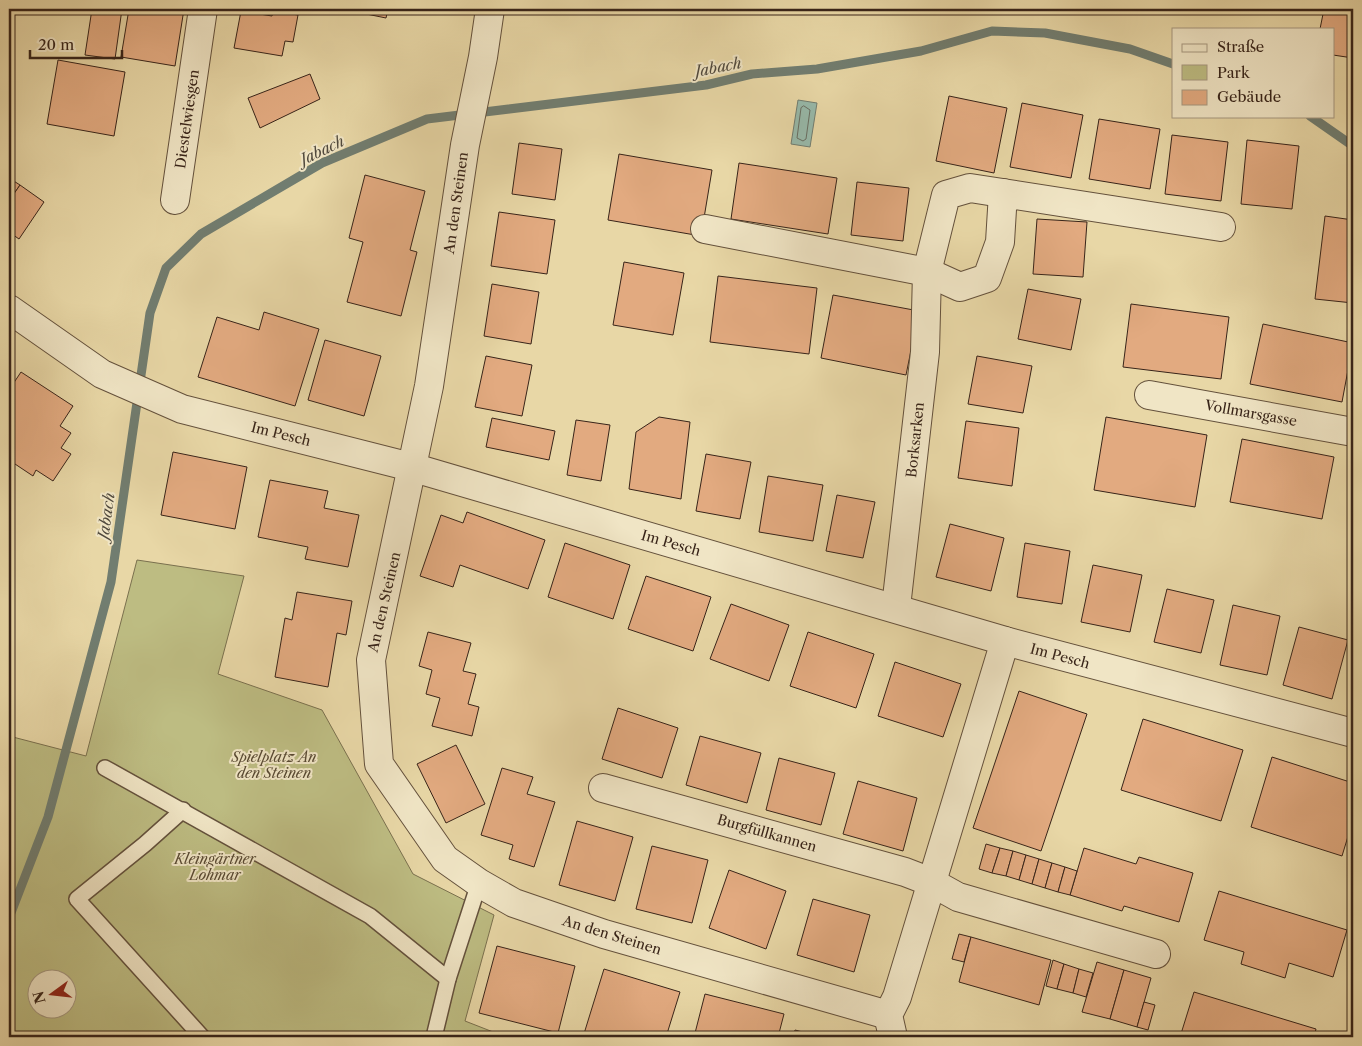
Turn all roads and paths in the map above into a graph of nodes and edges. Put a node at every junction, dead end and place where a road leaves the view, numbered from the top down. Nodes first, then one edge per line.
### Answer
1 (203, 9) edge
2 (490, 9) edge
3 (1003, 193) junction
4 (176, 200) dead end
5 (1221, 227) dead end
6 (705, 229) dead end
7 (927, 272) junction
8 (9, 309) edge
9 (1149, 395) dead end
10 (1353, 432) edge
11 (411, 467) junction
12 (896, 607) junction
13 (1005, 641) junction
14 (1352, 731) edge
15 (105, 768) dead end
16 (603, 788) dead end
17 (183, 810) junction
18 (931, 882) junction
19 (479, 883) junction
20 (1156, 954) dead end
21 (448, 979) junction
22 (891, 1026) edge
23 (202, 1037) edge
24 (434, 1037) edge

1 - 4 street, Diestelwiesgen
2 - 11 street, An den Steinen
3 - 5 street, Borksarken
3 - 7 street, Borksarken
3 - 7 street
6 - 7 street
7 - 12 street, Borksarken
8 - 11 street, Im Pesch
9 - 10 street, Vollmarsgasse
11 - 12 street, Im Pesch
11 - 19 street, An den Steinen
12 - 13 street, Im Pesch
13 - 14 street, Im Pesch
13 - 18 street
15 - 17 lane
16 - 18 street, Burgfüllkannen
17 - 21 lane
17 - 23 lane
18 - 20 street, Burgfüllkannen
18 - 22 street
19 - 21 lane
19 - 22 street, An den Steinen
21 - 24 lane

